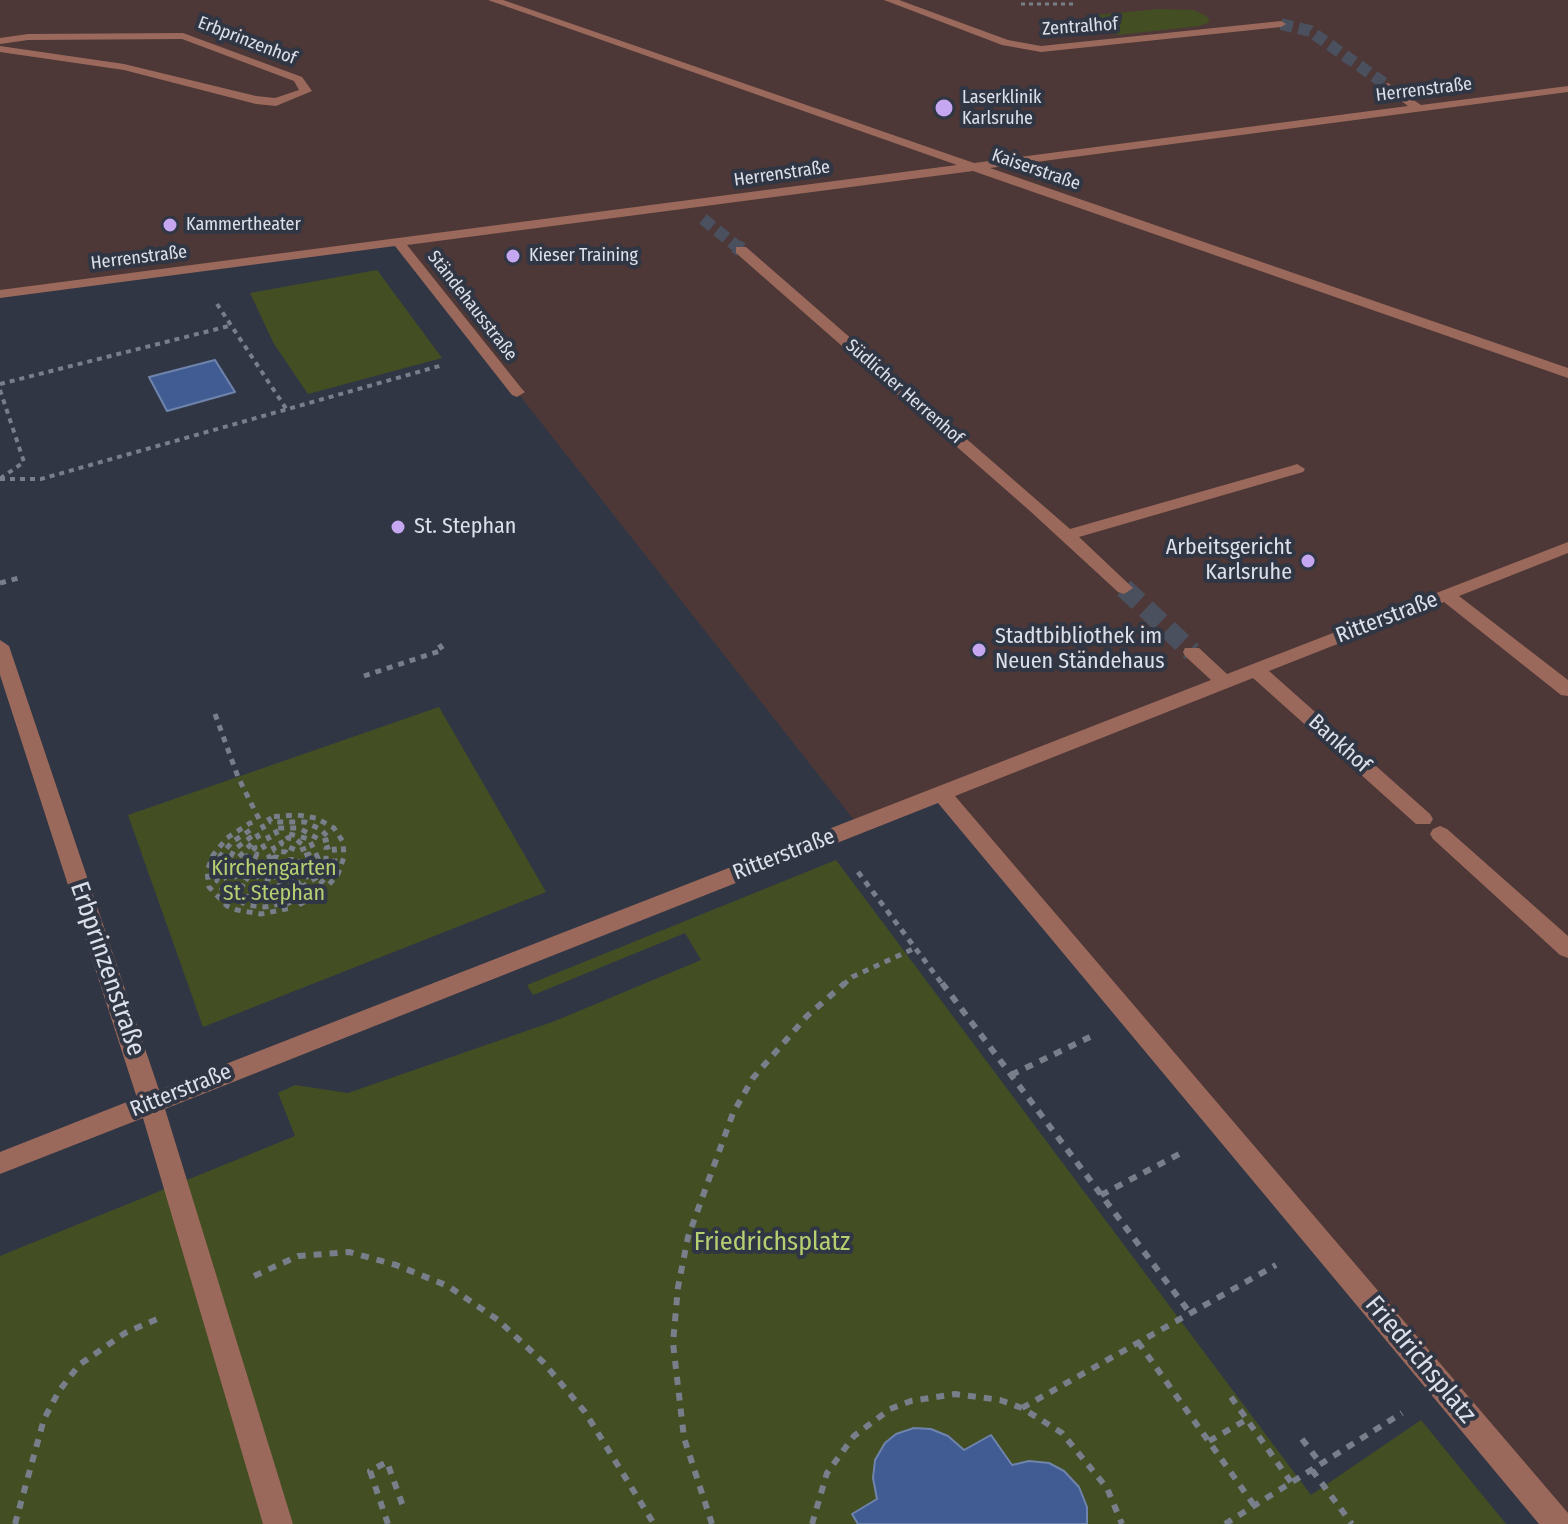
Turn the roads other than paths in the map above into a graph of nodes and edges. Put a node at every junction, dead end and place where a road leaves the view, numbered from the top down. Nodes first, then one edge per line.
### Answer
1 (493, 0) edge
2 (889, 0) edge
3 (1281, 24) tunnel mouth
4 (0, 41) edge
5 (0, 49) edge
6 (1388, 86) tunnel mouth
7 (1568, 89) edge
8 (1418, 108) junction
9 (974, 167) junction
10 (688, 204) junction
11 (703, 219) tunnel mouth
12 (398, 242) junction
13 (741, 250) tunnel mouth
14 (0, 294) edge
15 (1568, 373) edge
16 (517, 392) dead end
17 (1297, 469) dead end
18 (1066, 535) junction
19 (1568, 547) edge
20 (1124, 588) tunnel mouth
21 (1446, 595) junction
22 (0, 646) edge
23 (1192, 652) tunnel mouth
24 (1255, 669) junction
25 (1225, 682) junction
26 (1568, 690) edge
27 (941, 793) junction
28 (1423, 819) dead end
29 (1440, 834) dead end
30 (1568, 949) edge
31 (151, 1103) junction
32 (0, 1163) edge
33 (278, 1524) edge
34 (1558, 1524) edge

1 - 9 street, Kaiserstraße
2 - 3 street, Zentralhof
4 - 5 street, Erbprinzenhof
6 - 8 street
7 - 8 street, Herrenstraße
8 - 9 street, Herrenstraße
9 - 10 street, Herrenstraße
9 - 15 street, Kaiserstraße
10 - 11 street
10 - 12 street, Herrenstraße
12 - 14 street, Herrenstraße
12 - 16 street, Ständehausstraße
13 - 18 street, Südlicher Herrenhof
17 - 18 street
18 - 20 street, Südlicher Herrenhof
19 - 21 street, Ritterstraße
21 - 24 street, Ritterstraße
21 - 26 street
22 - 31 street, Erbprinzenstraße
23 - 25 street
24 - 25 street, Ritterstraße
24 - 28 street, Bankhof
25 - 27 street, Ritterstraße
27 - 31 street, Ritterstraße
27 - 34 street, Friedrichsplatz
29 - 30 street
31 - 32 street, Ritterstraße
31 - 33 street, Erbprinzenstraße

